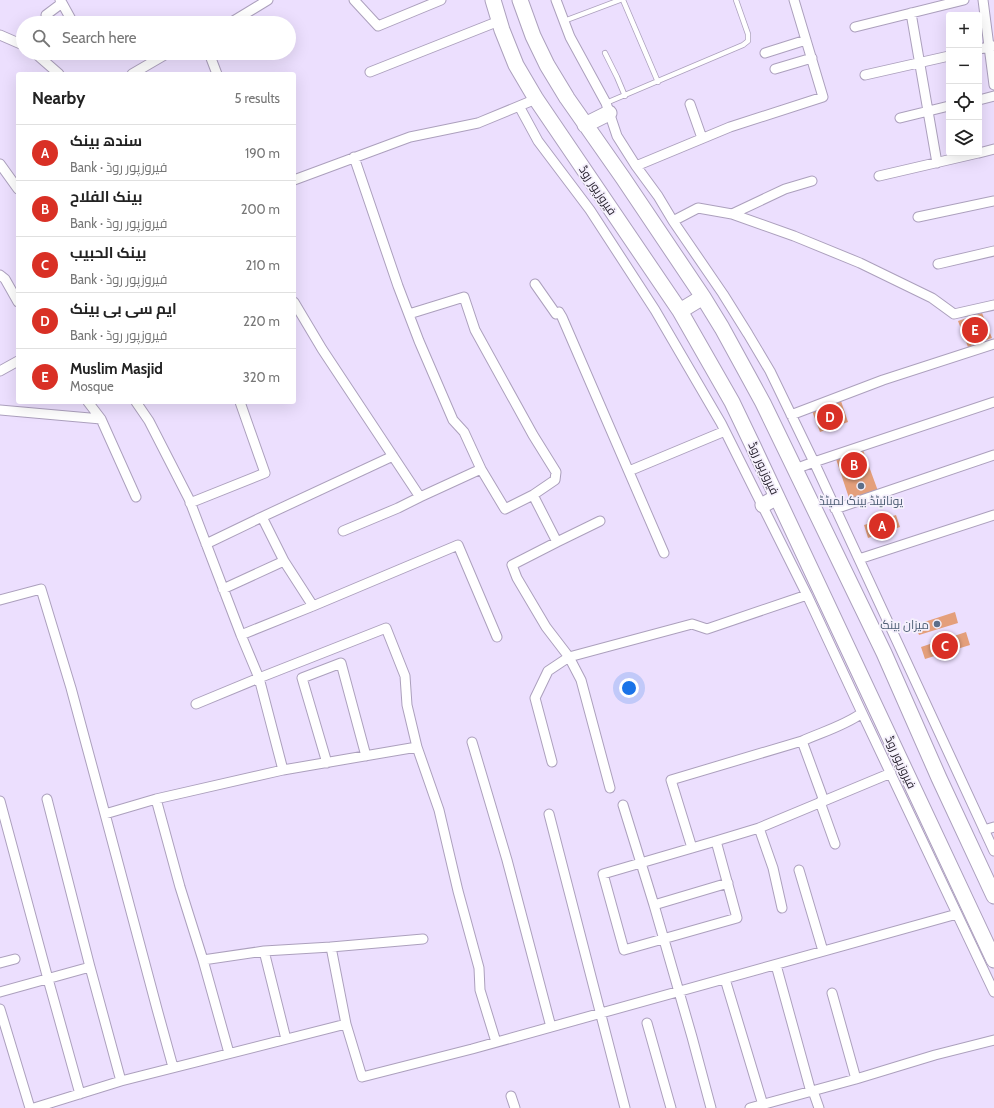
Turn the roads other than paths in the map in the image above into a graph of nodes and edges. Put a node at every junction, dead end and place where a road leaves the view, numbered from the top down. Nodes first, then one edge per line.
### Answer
1 (268, 0) edge
2 (354, 0) edge
3 (441, 0) edge
4 (493, 0) edge
5 (520, 0) edge
6 (556, 0) edge
7 (622, 0) edge
8 (736, 0) edge
9 (794, 0) edge
10 (964, 0) edge
11 (983, 0) edge
12 (61, 1) edge
13 (911, 13) junction
14 (47, 16) edge
15 (69, 16) edge
16 (242, 16) edge
17 (499, 21) junction
18 (564, 21) junction
19 (855, 27) dead end
20 (0, 35) edge
21 (806, 40) junction
22 (16, 42) edge
23 (992, 47) edge
24 (982, 49) edge
25 (605, 53) dead end
26 (765, 53) dead end
27 (946, 57) edge
28 (812, 58) junction
29 (43, 60) edge
30 (156, 60) edge
31 (212, 60) edge
32 (919, 62) junction
33 (775, 70) dead end
34 (57, 72) edge
35 (135, 72) edge
36 (216, 72) edge
37 (370, 72) dead end
38 (865, 75) dead end
39 (658, 82) junction
40 (994, 85) edge
41 (625, 96) junction
42 (994, 96) edge
43 (536, 99) junction
44 (982, 99) edge
45 (690, 104) dead end
46 (520, 106) junction
47 (946, 107) edge
48 (608, 108) junction
49 (928, 111) junction
50 (900, 118) dead end
51 (585, 125) junction
52 (702, 138) junction
53 (994, 149) edge
54 (982, 152) edge
55 (966, 156) edge
56 (354, 157) junction
57 (937, 163) junction
58 (1, 166) edge
59 (636, 166) junction
60 (879, 176) dead end
61 (296, 179) edge
62 (812, 181) dead end
63 (16, 186) edge
64 (994, 201) edge
65 (732, 214) junction
66 (918, 217) dead end
67 (673, 221) junction
68 (994, 252) edge
69 (938, 264) dead end
70 (0, 275) edge
71 (535, 284) dead end
72 (703, 297) junction
73 (16, 298) edge
74 (296, 305) edge
75 (994, 305) edge
76 (680, 311) junction
77 (409, 314) junction
78 (994, 344) edge
79 (16, 362) edge
80 (0, 371) edge
81 (994, 402) edge
82 (90, 404) edge
83 (137, 404) edge
84 (241, 404) edge
85 (0, 410) edge
86 (791, 415) junction
87 (101, 419) junction
88 (725, 431) junction
89 (994, 455) edge
90 (393, 456) junction
91 (814, 462) junction
92 (481, 469) junction
93 (795, 469) junction
94 (629, 471) junction
95 (533, 496) junction
96 (136, 497) dead end
97 (420, 497) junction
98 (777, 497) junction
99 (190, 503) junction
100 (763, 505) junction
101 (835, 509) junction
102 (994, 515) edge
103 (262, 517) junction
104 (600, 521) dead end
105 (343, 531) dead end
106 (557, 542) junction
107 (206, 544) junction
108 (664, 553) dead end
109 (858, 559) junction
110 (284, 561) junction
111 (223, 589) junction
112 (808, 595) junction
113 (0, 600) edge
114 (313, 606) junction
115 (241, 635) junction
116 (497, 637) dead end
117 (569, 657) junction
118 (259, 678) junction
119 (196, 704) dead end
120 (862, 713) junction
121 (802, 741) junction
122 (472, 742) dead end
123 (417, 748) junction
124 (366, 756) junction
125 (327, 762) junction
126 (552, 762) dead end
127 (283, 770) junction
128 (891, 773) junction
129 (610, 788) dead end
130 (48, 799) dead end
131 (156, 799) junction
132 (0, 801) edge
133 (822, 802) junction
134 (623, 805) dead end
135 (105, 814) junction
136 (549, 814) dead end
137 (994, 827) edge
138 (759, 828) junction
139 (984, 830) junction
140 (716, 841) junction
141 (835, 844) dead end
142 (692, 848) junction
143 (994, 850) edge
144 (640, 863) junction
145 (799, 870) dead end
146 (728, 883) junction
147 (994, 896) edge
148 (654, 905) junction
149 (782, 908) dead end
150 (957, 914) junction
151 (423, 939) dead end
152 (663, 939) junction
153 (331, 947) junction
154 (264, 951) junction
155 (823, 951) junction
156 (15, 959) dead end
157 (203, 960) junction
158 (994, 960) edge
159 (0, 963) edge
160 (776, 965) junction
161 (90, 967) junction
162 (48, 979) junction
163 (726, 979) junction
164 (0, 992) edge
165 (679, 992) junction
166 (994, 992) edge
167 (832, 993) dead end
168 (0, 1009) edge
169 (601, 1013) junction
170 (647, 1023) dead end
171 (346, 1024) junction
172 (551, 1027) junction
173 (286, 1039) junction
174 (994, 1040) edge
175 (496, 1042) junction
176 (229, 1053) junction
177 (174, 1067) junction
178 (856, 1079) junction
179 (121, 1080) junction
180 (812, 1091) junction
181 (80, 1094) junction
182 (511, 1096) dead end
183 (763, 1105) junction
184 (30, 1108) edge
185 (34, 1108) edge
186 (514, 1108) edge
187 (625, 1108) edge
188 (671, 1108) edge
189 (711, 1108) edge
190 (750, 1108) edge
191 (818, 1108) edge

1 - 16 street
2 - 3 street
4 - 17 highway, فیروزپور روڈ
5 - 51 highway
6 - 18 street
7 - 18 lane
7 - 39 lane
8 - 39 lane
9 - 21 street
10 - 13 street
11 - 23 street
12 - 14 street
12 - 15 street
13 - 19 street
13 - 32 street
17 - 37 street
17 - 43 highway, فیروزپور روڈ
18 - 48 street
20 - 22 street
21 - 26 street
21 - 28 street
23 - 24 street
23 - 40 street
25 - 41 lane
27 - 32 street
28 - 33 street
28 - 52 street
29 - 34 street
30 - 35 street
31 - 36 street
32 - 38 street
32 - 49 street
39 - 41 lane
41 - 48 lane
42 - 44 street
43 - 46 street
43 - 76 highway, فیروزپور روڈ
45 - 52 street
46 - 56 street
46 - 88 street
47 - 49 street
48 - 51 highway
48 - 59 street
49 - 50 street
49 - 57 street
51 - 72 highway
52 - 59 street
53 - 54 street
55 - 57 street
56 - 61 street
56 - 77 street
57 - 60 street
58 - 63 street
59 - 67 street
62 - 65 street
64 - 66 street
65 - 67 street
65 - 75 street
67 - 86 street
68 - 69 street
70 - 73 street
71 - 94 street
72 - 76 highway
72 - 93 highway
74 - 90 street
76 - 98 highway, فیروزپور روڈ
77 - 92 street
77 - 95 street
78 - 86 street
79 - 80 street
81 - 91 street
82 - 87 street
83 - 99 street
84 - 99 street
85 - 87 street
86 - 91 street
87 - 96 street
88 - 94 street
88 - 100 street
89 - 101 street
90 - 97 street
90 - 103 street
91 - 93 street
91 - 101 street
92 - 95 street
92 - 97 street
93 - 147 highway
94 - 108 street
95 - 106 street
97 - 105 street
98 - 100 highway
98 - 158 highway, فیروزپور روڈ
99 - 107 street
100 - 112 street
101 - 109 street
102 - 109 street
103 - 107 street
103 - 110 street
104 - 106 street
106 - 117 street
107 - 111 street
109 - 139 street
110 - 111 street
110 - 114 street
111 - 115 street
112 - 117 street
112 - 120 street
113 - 135 street
114 - 115 street
114 - 116 street
115 - 118 street
117 - 126 street
117 - 129 street
118 - 119 street
118 - 123 street
118 - 127 street
120 - 121 street
120 - 128 street
121 - 133 street
121 - 142 street
122 - 172 street
123 - 124 street
123 - 175 street
124 - 125 street
124 - 125 street
125 - 127 street
127 - 131 street
128 - 133 street
128 - 150 street
130 - 161 street
131 - 135 street
131 - 157 street
132 - 162 street
133 - 138 street
133 - 141 street
134 - 144 street
135 - 177 street
136 - 169 street
137 - 139 street
138 - 140 street
138 - 149 street
139 - 143 street
140 - 142 street
140 - 146 street
142 - 144 street
144 - 148 street
144 - 152 street
145 - 155 street
146 - 148 street
146 - 152 street
148 - 152 street
150 - 155 street
150 - 166 street
151 - 153 street
152 - 165 street
153 - 154 street
153 - 171 street
154 - 157 street
154 - 173 street
155 - 160 street
156 - 159 street
157 - 176 street
160 - 163 street
160 - 180 street
161 - 162 street
161 - 179 street
162 - 164 street
162 - 181 street
163 - 165 street
163 - 183 street
165 - 169 street
165 - 189 street
167 - 178 street
168 - 184 street
169 - 172 street
169 - 187 street
170 - 188 street
171 - 173 street
171 - 175 street
172 - 175 street
173 - 176 street
174 - 178 street
176 - 177 street
177 - 179 street
178 - 180 street
179 - 181 street
180 - 183 street
180 - 191 street
181 - 185 street
182 - 186 street
183 - 190 street

